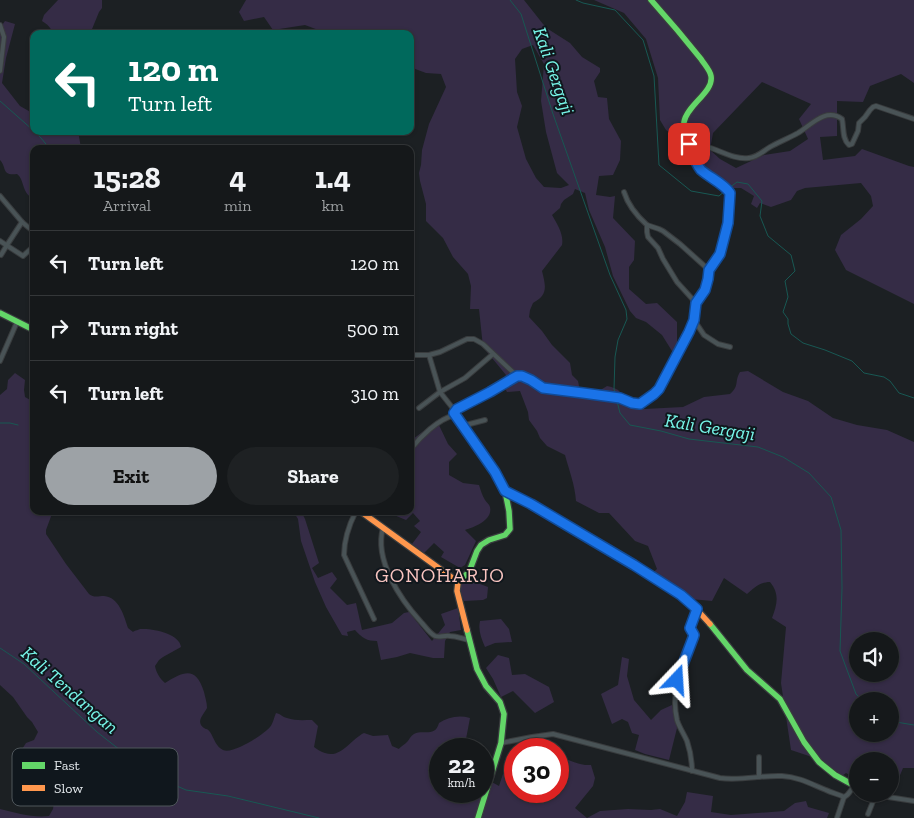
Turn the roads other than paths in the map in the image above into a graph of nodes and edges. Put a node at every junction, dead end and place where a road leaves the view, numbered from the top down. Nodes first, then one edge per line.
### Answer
1 (651, 0) edge
2 (0, 25) edge
3 (0, 71) edge
4 (914, 118) edge
5 (689, 144) junction
6 (624, 192) dead end
7 (0, 196) edge
8 (22, 222) junction
9 (647, 226) junction
10 (30, 229) edge
11 (0, 241) edge
12 (7, 244) junction
13 (30, 250) edge
14 (1, 255) edge
15 (709, 270) junction
16 (696, 303) junction
17 (0, 313) edge
18 (694, 320) junction
19 (17, 322) junction
20 (30, 328) edge
21 (730, 347) dead end
22 (493, 354) junction
23 (414, 355) edge
24 (429, 355) junction
25 (0, 361) edge
26 (517, 376) junction
27 (440, 392) junction
28 (419, 408) dead end
29 (455, 413) junction
30 (484, 420) dead end
31 (462, 426) junction
32 (414, 445) edge
33 (505, 491) junction
34 (354, 515) edge
35 (365, 515) edge
36 (383, 528) junction
37 (458, 582) junction
38 (697, 609) junction
39 (374, 620) dead end
40 (469, 640) junction
41 (500, 743) junction
42 (759, 757) dead end
43 (692, 771) junction
44 (759, 777) junction
45 (849, 783) edge
46 (849, 794) edge
47 (844, 797) junction
48 (899, 799) edge
49 (914, 801) edge
50 (874, 802) edge
51 (868, 814) dead end
52 (478, 818) edge
53 (837, 818) edge

1 - 5 street
2 - 3 street
4 - 5 street
5 - 15 street
6 - 9 street
7 - 8 street
8 - 10 street
8 - 12 street
9 - 15 street
9 - 16 street
11 - 12 street
12 - 13 street
12 - 14 street
15 - 16 street
16 - 18 street
17 - 19 street
18 - 21 street
18 - 26 street
19 - 20 street
19 - 25 street
22 - 24 street
22 - 26 street
22 - 27 street
23 - 24 street
24 - 27 street
26 - 29 street
27 - 28 street
27 - 29 street
29 - 31 street
29 - 32 street
30 - 31 street
31 - 33 street
33 - 37 street
33 - 38 street
34 - 39 street
35 - 36 street
36 - 37 street
36 - 40 street
37 - 40 street
38 - 43 street
38 - 45 street
40 - 41 street
41 - 43 street
41 - 52 street
42 - 44 street
43 - 44 street
44 - 47 street
46 - 47 street
47 - 53 street
48 - 49 street
50 - 51 street

